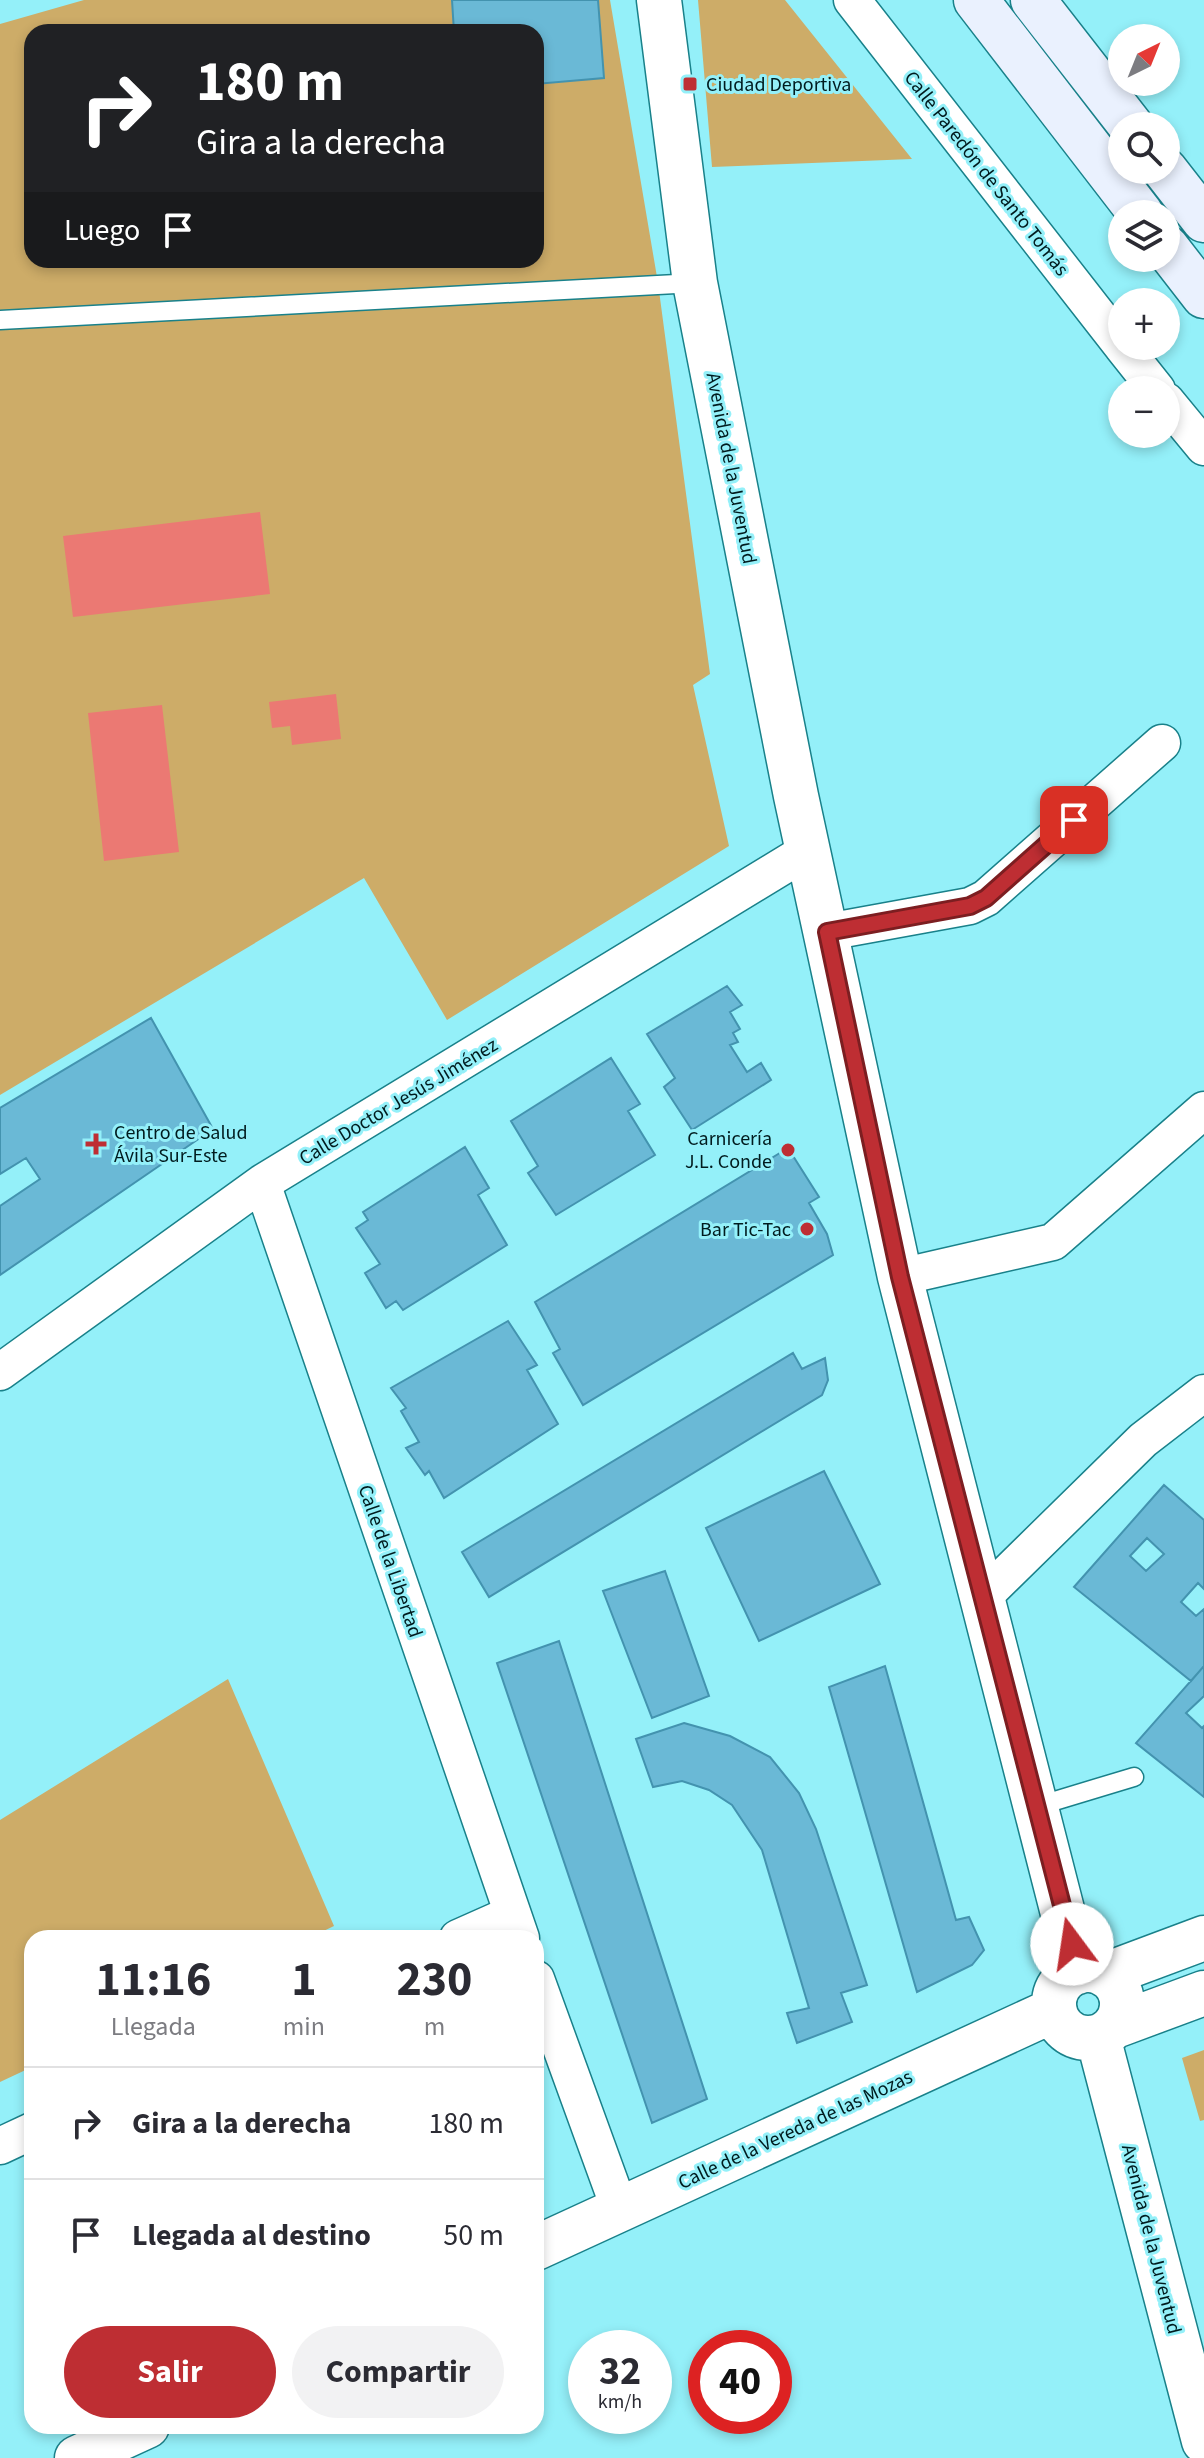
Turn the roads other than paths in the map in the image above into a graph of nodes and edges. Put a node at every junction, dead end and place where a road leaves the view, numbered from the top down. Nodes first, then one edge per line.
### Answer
1 (659, 0) edge
2 (852, 0) edge
3 (976, 0) edge
4 (1033, 0) edge
5 (1120, 112) edge
6 (1176, 184) edge
7 (1130, 200) edge
8 (1204, 220) edge
9 (1180, 265) edge
10 (695, 283) junction
11 (1204, 296) edge
12 (0, 320) edge
13 (1108, 328) edge
14 (1133, 360) edge
15 (1146, 376) edge
16 (1180, 418) edge
17 (1204, 447) edge
18 (1162, 743) dead end
19 (809, 850) junction
20 (827, 932) junction
21 (1204, 1110) edge
22 (262, 1183) junction
23 (900, 1277) junction
24 (0, 1372) edge
25 (1204, 1393) edge
26 (984, 1596) junction
27 (1134, 1777) dead end
28 (1038, 1806) junction
29 (516, 1926) edge
30 (1204, 1938) edge
31 (1092, 1973) junction
32 (1204, 1993) edge
33 (544, 2001) edge
34 (1054, 2010) junction
35 (1106, 2032) junction
36 (24, 2135) edge
37 (0, 2146) edge
38 (620, 2210) junction
39 (544, 2244) edge
40 (130, 2434) edge
41 (1204, 2441) edge
42 (77, 2458) edge

1 - 10 street, Avenida de la Juventud
2 - 13 street, Calle Paredón de Santo Tomás
3 - 7 main road
4 - 5 main road
6 - 8 main road
9 - 11 main road
10 - 12 lane
10 - 19 street, Avenida de la Juventud
14 - 15 street, Calle Paredón de Santo Tomás
16 - 17 street
18 - 20 street
19 - 20 street, Avenida de la Juventud
19 - 22 street, Calle Doctor Jesús Jiménez
20 - 23 street, Avenida de la Juventud
21 - 23 street
22 - 24 street, Calle Doctor Jesús Jiménez
22 - 29 street, Calle de la Libertad
23 - 26 street, Avenida de la Juventud
25 - 26 street
26 - 28 street, Avenida de la Juventud
27 - 28 lane
28 - 31 street, Avenida de la Juventud
30 - 31 street
31 - 34 street
31 - 35 street
32 - 35 street
33 - 38 street
34 - 35 street
34 - 38 street, Calle de la Vereda de las Mozas
35 - 41 street, Avenida de la Juventud
36 - 37 street
38 - 39 street, Calle de la Vereda de las Mozas
40 - 42 street

